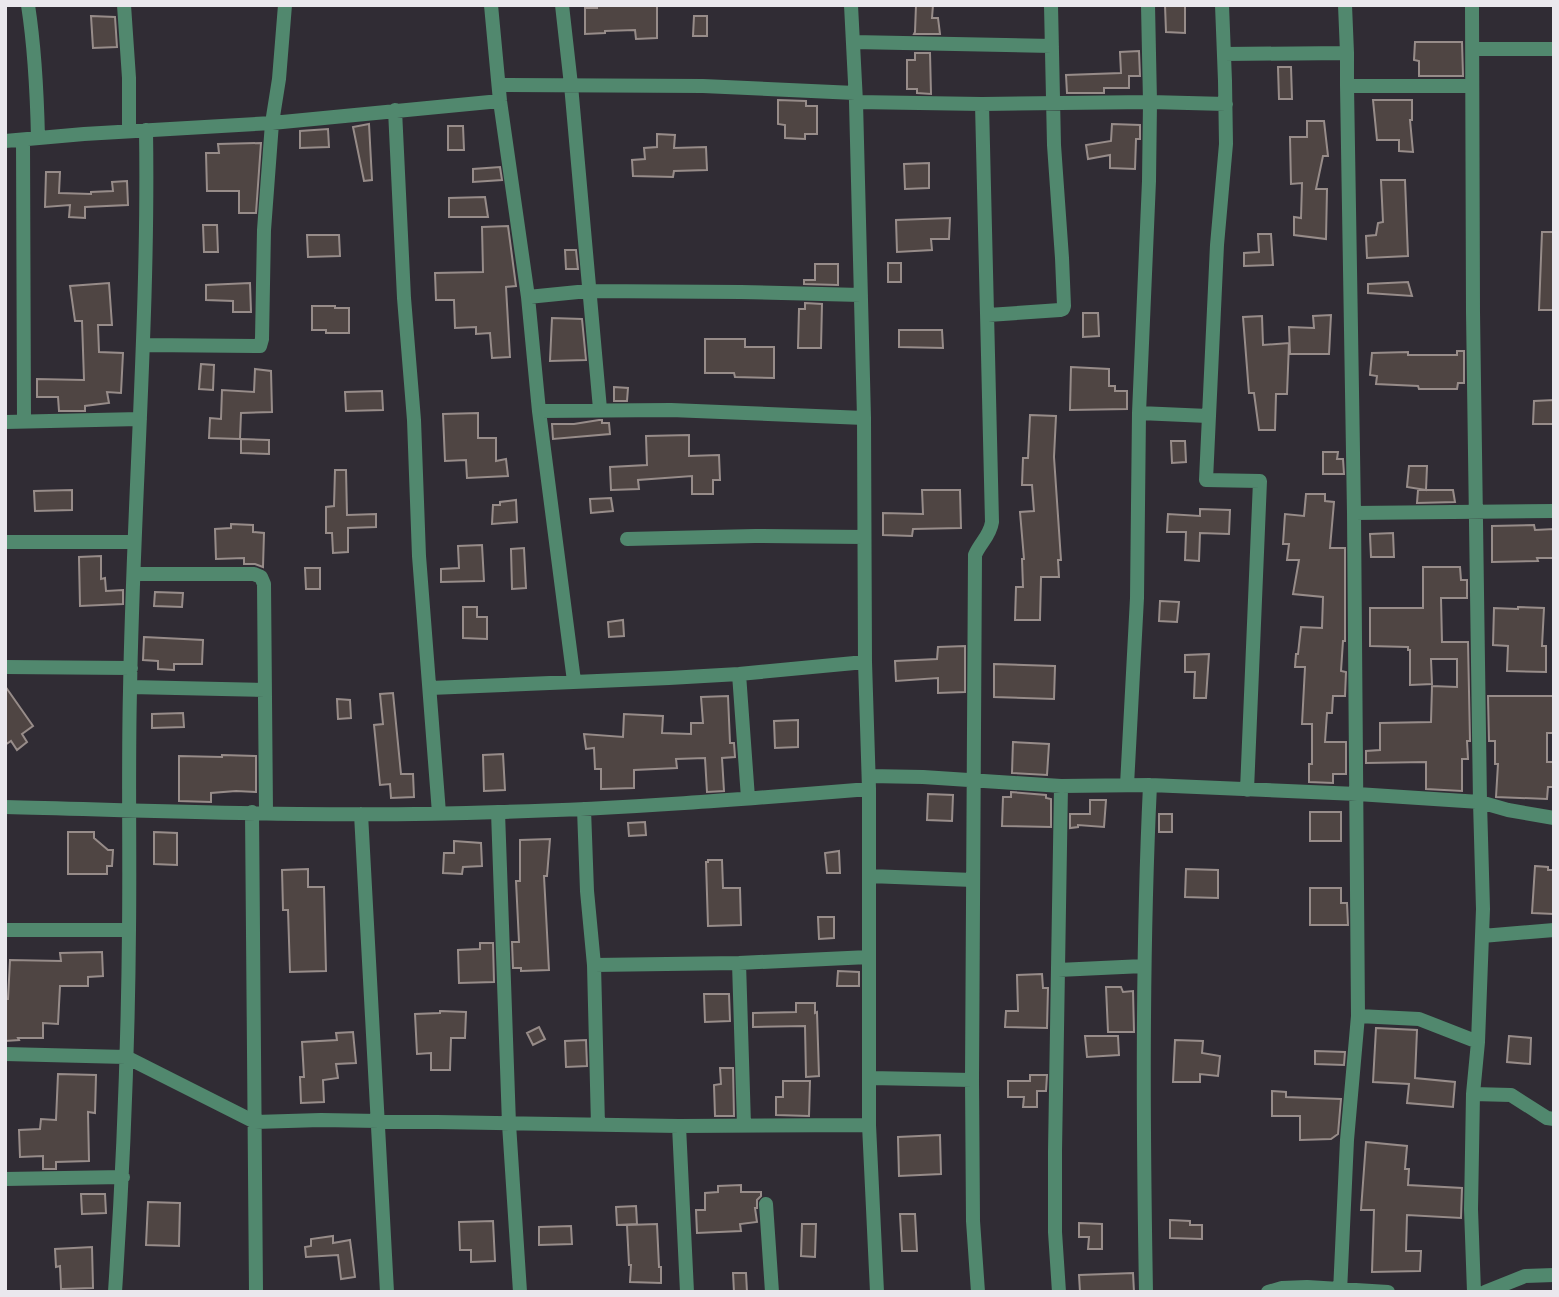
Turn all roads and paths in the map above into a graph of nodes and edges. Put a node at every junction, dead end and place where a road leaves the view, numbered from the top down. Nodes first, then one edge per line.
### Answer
1 (28, 5) edge
2 (124, 5) edge
3 (285, 5) edge
4 (491, 5) edge
5 (562, 5) edge
6 (851, 5) edge
7 (1051, 5) edge
8 (1148, 5) edge
9 (1222, 5) edge
10 (1345, 5) edge
11 (1472, 5) edge
12 (853, 42) junction
13 (1052, 46) junction
14 (1473, 49) junction
15 (1554, 49) edge
16 (1348, 53) junction
17 (1224, 54) junction
18 (499, 85) junction
19 (571, 85) junction
20 (1347, 86) junction
21 (1472, 86) junction
22 (855, 97) junction
23 (500, 101) junction
24 (1150, 102) junction
25 (1053, 103) junction
26 (982, 104) junction
27 (1226, 104) junction
28 (395, 110) junction
29 (272, 123) junction
30 (146, 130) junction
31 (130, 131) junction
32 (30, 139) junction
33 (5, 141) edge
34 (588, 292) junction
35 (861, 295) junction
36 (528, 297) junction
37 (988, 316) junction
38 (144, 345) junction
39 (600, 410) junction
40 (539, 411) junction
41 (1139, 413) junction
42 (1208, 416) junction
43 (864, 418) junction
44 (140, 419) junction
45 (24, 421) junction
46 (5, 422) edge
47 (1554, 511) edge
48 (1477, 512) junction
49 (1354, 513) junction
50 (864, 537) junction
51 (627, 539) dead end
52 (5, 542) edge
53 (134, 542) junction
54 (134, 574) junction
55 (865, 663) junction
56 (5, 667) edge
57 (131, 668) junction
58 (739, 674) junction
59 (574, 681) junction
60 (130, 687) junction
61 (429, 688) junction
62 (265, 690) junction
63 (974, 780) junction
64 (869, 783) junction
65 (1128, 785) junction
66 (1150, 785) junction
67 (1061, 786) junction
68 (1247, 790) junction
69 (1357, 794) junction
70 (748, 798) junction
71 (1480, 802) junction
72 (5, 807) edge
73 (584, 808) junction
74 (128, 809) junction
75 (259, 812) junction
76 (498, 812) junction
77 (439, 813) junction
78 (361, 814) junction
79 (1554, 818) edge
80 (869, 876) junction
81 (973, 880) junction
82 (5, 930) edge
83 (130, 930) junction
84 (1554, 930) edge
85 (1482, 936) junction
86 (869, 957) junction
87 (739, 963) junction
88 (594, 965) junction
89 (1144, 966) junction
90 (1058, 970) junction
91 (1358, 1016) junction
92 (1478, 1042) junction
93 (5, 1054) edge
94 (126, 1057) junction
95 (870, 1078) junction
96 (972, 1080) junction
97 (1473, 1094) junction
98 (1554, 1119) edge
99 (377, 1121) junction
100 (255, 1122) junction
101 (509, 1124) junction
102 (598, 1125) junction
103 (744, 1125) junction
104 (869, 1125) junction
105 (679, 1126) junction
106 (123, 1177) junction
107 (5, 1179) edge
108 (766, 1204) dead end
109 (1554, 1275) edge
110 (1340, 1291) edge
111 (114, 1292) edge
112 (256, 1292) edge
113 (387, 1292) edge
114 (520, 1292) edge
115 (687, 1292) edge
116 (772, 1292) edge
117 (877, 1292) edge
118 (978, 1292) edge
119 (1059, 1292) edge
120 (1146, 1292) edge
121 (1268, 1292) edge
122 (1388, 1292) edge
123 (1474, 1292) edge
124 (1485, 1292) edge

1 - 32 street
2 - 31 street
3 - 29 street
4 - 18 street
5 - 19 street
6 - 12 street
7 - 13 street
8 - 24 street
9 - 17 street
10 - 16 street
11 - 14 street
12 - 13 street
12 - 22 street
13 - 25 street
14 - 15 street
14 - 21 street
16 - 17 street
16 - 20 street
17 - 27 street
18 - 19 street
18 - 23 street
19 - 22 street
19 - 34 street
20 - 21 street
20 - 49 street
21 - 48 street
22 - 26 street
22 - 35 street
23 - 28 street
23 - 36 street
24 - 25 street
24 - 27 street
24 - 41 street
25 - 26 street
25 - 37 street
26 - 37 street
27 - 42 street
28 - 29 street
28 - 61 street
29 - 30 street
29 - 38 street
30 - 31 street
30 - 38 street
31 - 32 street
32 - 33 street
32 - 45 street
34 - 35 street
34 - 36 street
34 - 39 street
35 - 43 street
36 - 40 street
37 - 63 street
38 - 44 street
39 - 40 street
39 - 43 street
40 - 59 street
41 - 42 street
41 - 65 street
42 - 68 street
43 - 50 street
44 - 45 street
44 - 53 street
45 - 46 street
47 - 48 street
48 - 49 street
48 - 71 street
49 - 69 street
50 - 51 street
50 - 55 street
52 - 53 street
53 - 54 street
54 - 57 street
54 - 62 street
55 - 58 street
55 - 64 street
56 - 57 street
57 - 60 street
58 - 59 street
58 - 70 street
59 - 61 street
60 - 62 street
60 - 74 street
61 - 77 street
62 - 75 street
63 - 64 street
63 - 67 street
63 - 81 street
64 - 70 street
64 - 80 street
65 - 66 street
65 - 67 street
66 - 68 street
66 - 89 street
67 - 90 street
68 - 69 street
69 - 71 street
69 - 91 street
70 - 73 street
71 - 79 street
71 - 85 street
72 - 74 street
73 - 76 street
73 - 88 street
74 - 75 street
74 - 83 street
75 - 78 street
75 - 100 street
76 - 77 street
76 - 101 street
77 - 78 street
78 - 99 street
80 - 81 street
80 - 86 street
81 - 96 street
82 - 83 street
83 - 94 street
84 - 85 street
85 - 92 street
86 - 87 street
86 - 95 street
87 - 88 street
87 - 103 street
88 - 102 street
89 - 90 street
89 - 120 street
90 - 119 street
91 - 92 street
91 - 110 street
92 - 97 street
93 - 94 street
94 - 100 street
94 - 106 street
95 - 96 street
95 - 104 street
96 - 118 street
97 - 98 street
97 - 123 street
99 - 100 street
99 - 101 street
99 - 113 street
100 - 112 street
101 - 102 street
101 - 114 street
102 - 105 street
103 - 104 street
103 - 105 street
104 - 117 street
105 - 115 street
106 - 107 street
106 - 111 street
108 - 116 street
109 - 124 street
110 - 121 street
110 - 122 street

